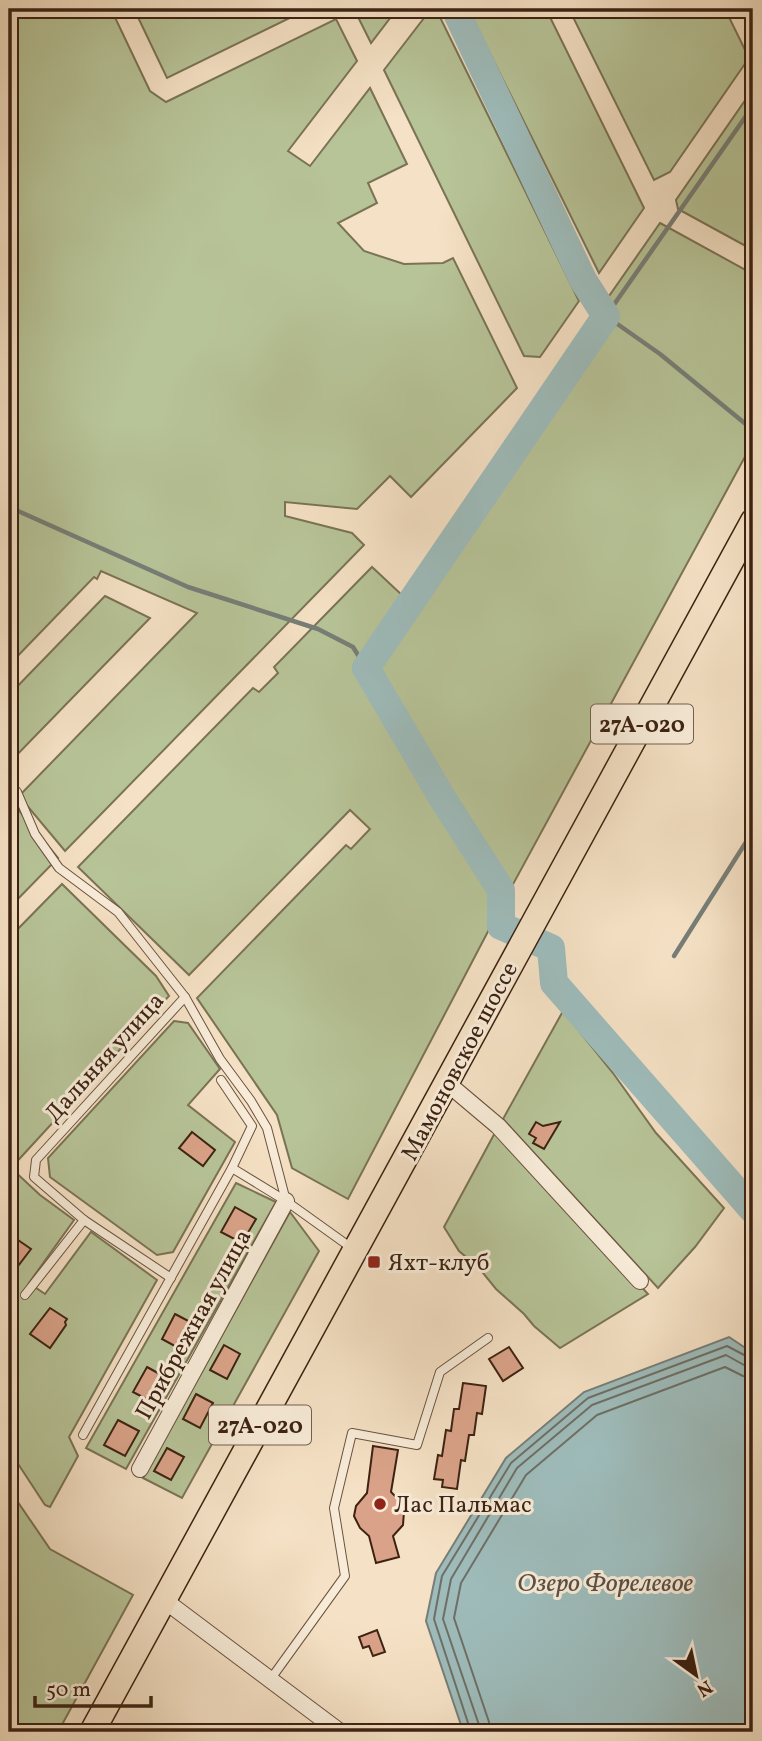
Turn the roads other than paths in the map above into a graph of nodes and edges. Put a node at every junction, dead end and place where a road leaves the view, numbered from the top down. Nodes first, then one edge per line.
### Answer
1 (753, 521) edge
2 (9, 783) edge
3 (185, 997) junction
4 (221, 1080) dead end
5 (447, 1083) junction
6 (232, 1168) junction
7 (286, 1200) junction
8 (84, 1220) junction
9 (355, 1251) junction
10 (171, 1278) junction
11 (640, 1281) dead end
12 (25, 1294) dead end
13 (488, 1338) dead end
14 (83, 1435) dead end
15 (139, 1469) dead end
16 (164, 1600) junction
17 (270, 1680) junction
18 (92, 1732) edge
19 (340, 1732) edge

1 - 5 main road, Мамоновское шоссе / 27А-020
2 - 3 lane
3 - 7 lane
3 - 8 lane, Дальняя улица
4 - 6 lane
5 - 9 main road, Мамоновское шоссе / 27А-020
5 - 11 street
6 - 7 lane
6 - 10 lane
7 - 9 lane
7 - 15 street, Прибрежная улица
8 - 10 lane, Дальняя улица
8 - 12 lane
9 - 16 main road, Мамоновское шоссе / 27А-020
10 - 14 lane
13 - 17 lane
16 - 17 street
16 - 18 main road, 27А-020
17 - 19 street

